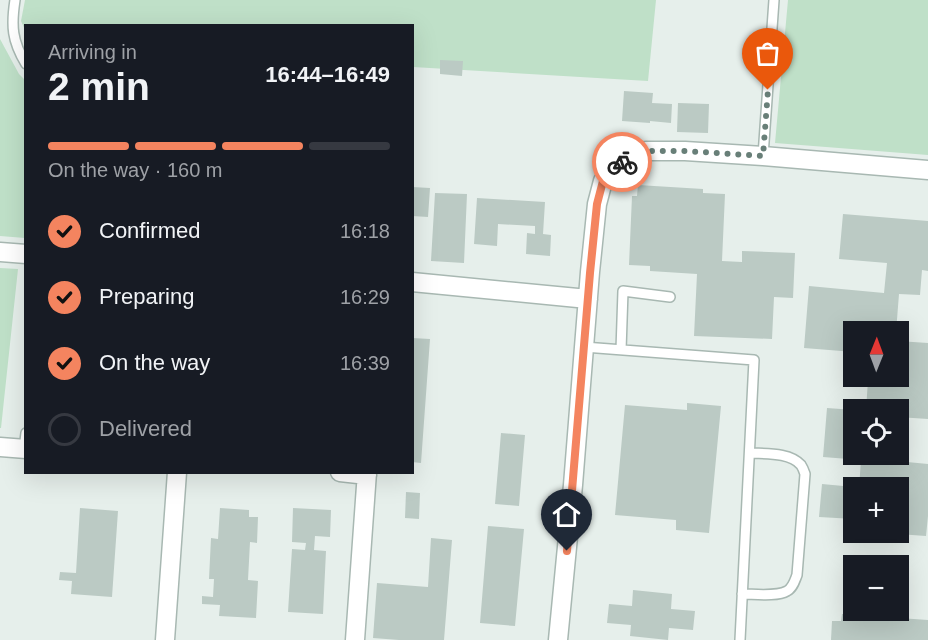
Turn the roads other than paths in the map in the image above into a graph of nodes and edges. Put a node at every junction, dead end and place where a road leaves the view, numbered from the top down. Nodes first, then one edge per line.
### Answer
1 (15, 0) edge
2 (774, 0) edge
3 (24, 61) edge
4 (763, 156) junction
5 (928, 170) edge
6 (0, 252) edge
7 (24, 254) edge
8 (414, 282) edge
9 (670, 297) dead end
10 (588, 299) junction
11 (584, 347) junction
12 (621, 350) junction
13 (24, 444) edge
14 (0, 447) edge
15 (750, 453) junction
16 (177, 474) edge
17 (367, 474) edge
18 (742, 594) junction
19 (165, 640) edge
20 (355, 640) edge
21 (558, 640) edge
22 (740, 640) edge

1 - 3 lane
2 - 4 lane
4 - 5 street
4 - 10 street
6 - 7 street
8 - 10 street
9 - 12 lane
10 - 11 street
11 - 12 lane
11 - 21 street
12 - 15 lane
13 - 14 street
15 - 18 lane
15 - 18 lane
16 - 19 street
17 - 20 street
18 - 22 lane

